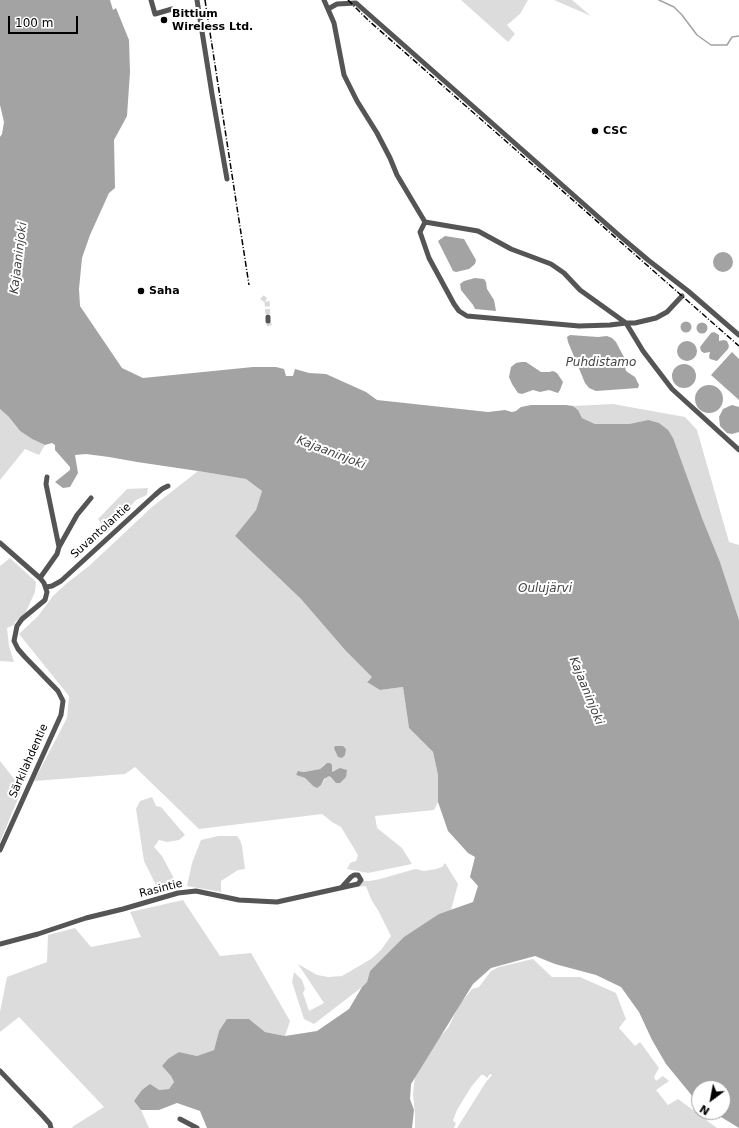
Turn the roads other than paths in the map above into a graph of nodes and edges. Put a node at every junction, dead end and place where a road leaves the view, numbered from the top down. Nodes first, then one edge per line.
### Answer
1 (151, 0) edge
2 (197, 0) edge
3 (324, 0) edge
4 (328, 9) junction
5 (172, 10) dead end
6 (227, 179) dead end
7 (425, 222) junction
8 (682, 296) dead end
9 (626, 324) junction
10 (739, 335) edge
11 (739, 450) edge
12 (47, 477) dead end
13 (168, 486) dead end
14 (91, 498) dead end
15 (0, 543) edge
16 (59, 547) junction
17 (40, 578) junction
18 (46, 587) junction
19 (0, 850) edge
20 (342, 887) junction
21 (0, 944) edge
22 (0, 1071) edge
23 (180, 1119) dead end
24 (51, 1128) edge
25 (197, 1128) edge

1 - 5 street
2 - 6 street
3 - 4 street
4 - 7 street
4 - 10 street
7 - 9 street
7 - 9 street
8 - 9 street
9 - 11 street
12 - 16 street
13 - 18 street, Suvantolantie
14 - 16 street
15 - 17 street
16 - 17 street
17 - 18 street
18 - 19 street, Särkilahdentie
20 - 20 street, Rasintie
20 - 21 street, Rasintie
22 - 24 street
23 - 25 street

